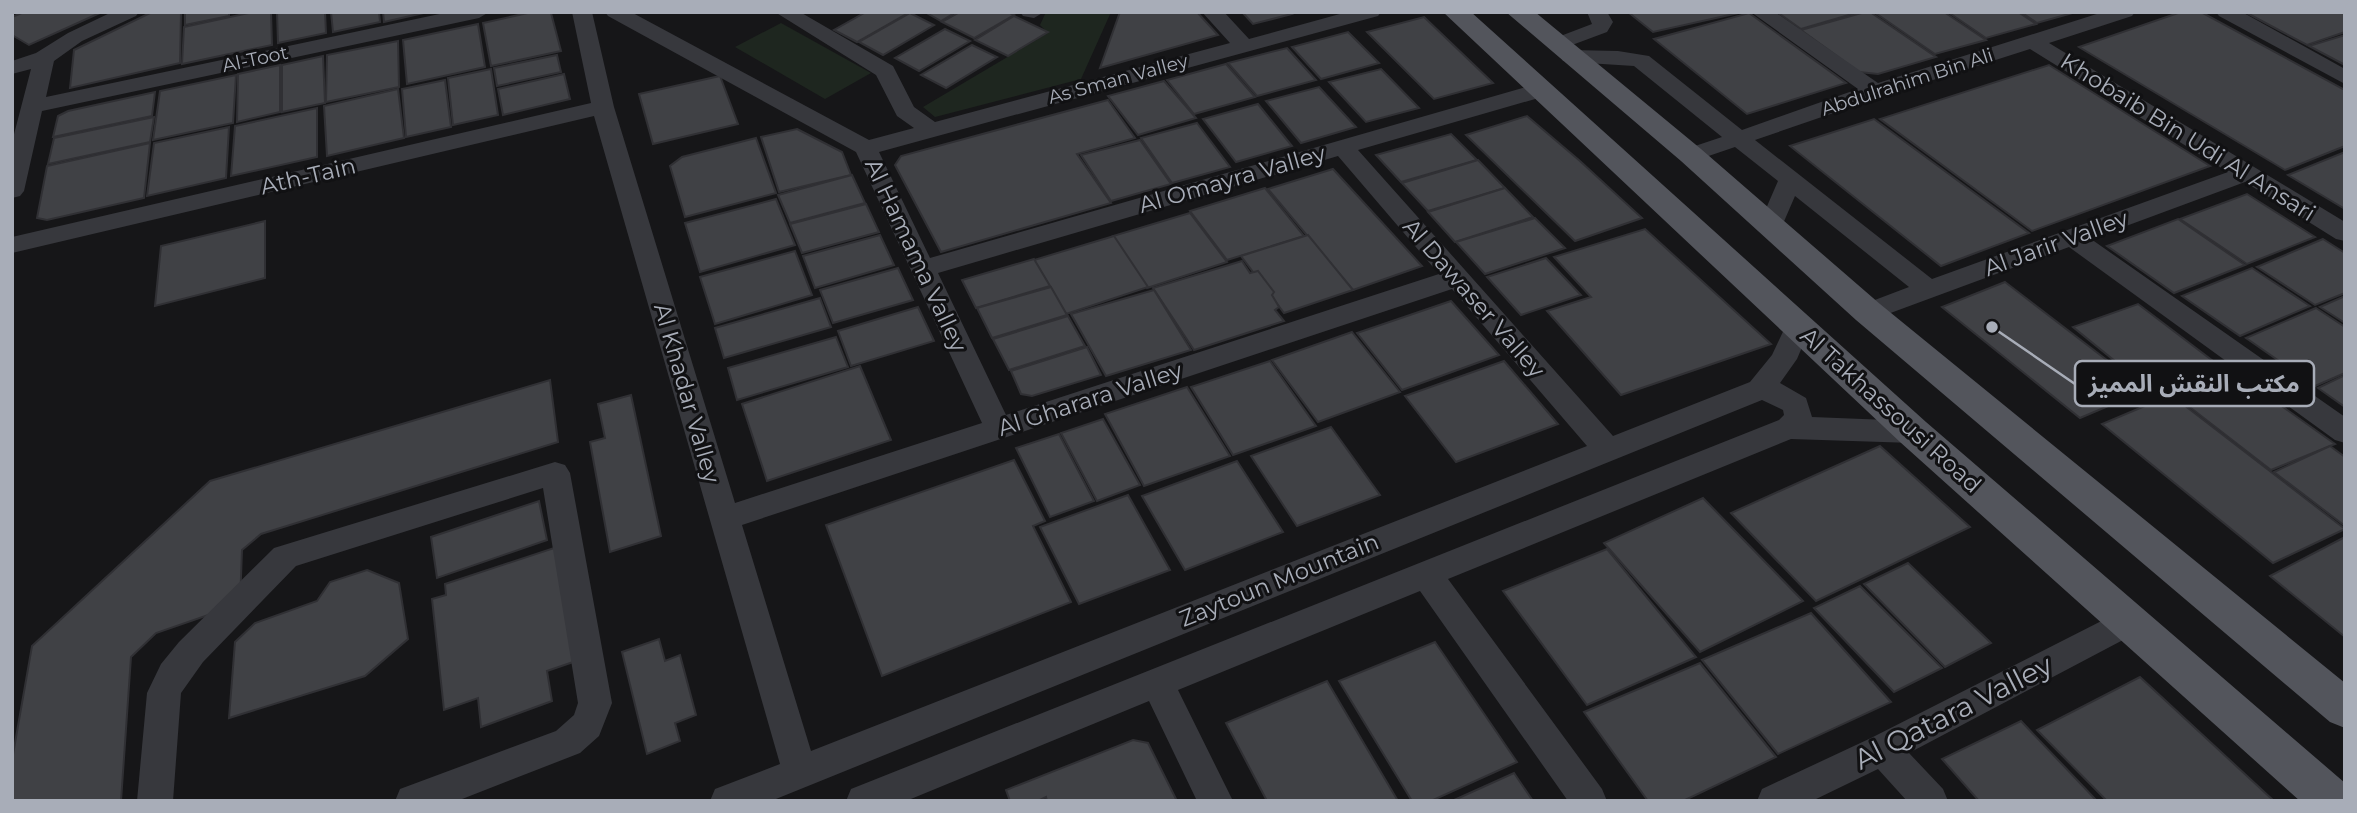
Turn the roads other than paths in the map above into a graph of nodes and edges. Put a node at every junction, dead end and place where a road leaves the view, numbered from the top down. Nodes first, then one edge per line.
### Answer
1 (129, 12) edge
2 (480, 12) edge
3 (582, 12) edge
4 (615, 12) edge
5 (785, 12) edge
6 (828, 12) edge
7 (1212, 12) edge
8 (1371, 12) edge
9 (1456, 12) edge
10 (1519, 12) edge
11 (1597, 12) edge
12 (1761, 12) edge
13 (2125, 12) edge
14 (2226, 12) edge
15 (806, 24) junction
16 (2032, 41) junction
17 (1244, 46) junction
18 (1564, 50) junction
19 (44, 58) junction
20 (12, 68) edge
21 (2345, 78) edge
22 (1541, 90) junction
23 (1875, 91) junction
24 (32, 107) junction
25 (603, 107) junction
26 (929, 129) junction
27 (1740, 139) junction
28 (866, 148) junction
29 (1342, 148) junction
30 (1691, 155) junction
31 (2245, 174) junction
32 (1790, 180) junction
33 (12, 191) edge
34 (1770, 227) junction
35 (2345, 233) edge
36 (2073, 238) junction
37 (12, 245) edge
38 (923, 268) junction
39 (1456, 278) junction
40 (1928, 289) junction
41 (1868, 312) junction
42 (1798, 326) junction
43 (1760, 389) junction
44 (1789, 428) junction
45 (999, 429) junction
46 (1913, 432) junction
47 (2345, 432) edge
48 (1607, 449) junction
49 (723, 519) junction
50 (1426, 574) junction
51 (2129, 621) junction
52 (1157, 682) junction
53 (2345, 709) edge
54 (1883, 749) junction
55 (800, 772) junction
56 (155, 801) edge
57 (413, 801) edge
58 (728, 801) edge
59 (864, 801) edge
60 (1215, 801) edge
61 (1589, 801) edge
62 (1775, 801) edge
63 (1930, 801) edge
64 (2333, 801) edge

1 - 19 street
2 - 24 street, Al-Toot
3 - 25 street, Al Khadar Valley
4 - 28 street, Al Hamama Valley
5 - 15 street
6 - 15 street
7 - 17 street
8 - 17 street, As Sman Valley
9 - 22 main road, Al Takhassousi Road
10 - 18 main road
11 - 18 street
12 - 23 street
13 - 16 street, Abdulrahim Bin Ali
14 - 21 street
15 - 26 street
16 - 23 street, Abdulrahim Bin Ali
16 - 31 street, Khobaib Bin Udi Al Ansari
17 - 26 street, As Sman Valley
18 - 27 street
18 - 30 main road
19 - 20 street
19 - 24 street
22 - 29 street, Al Omayra Valley
22 - 42 main road, Al Takhassousi Road
23 - 27 street, Abdulrahim Bin Ali
24 - 33 street
25 - 37 street, Ath-Tain
25 - 49 street, Al Khadar Valley
26 - 28 street, As Sman Valley
27 - 30 street, Abdulrahim Bin Ali
27 - 32 street
28 - 38 street, Al Hamama Valley
29 - 38 street, Al Omayra Valley
29 - 39 street, Al Dawaser Valley
30 - 34 main road
31 - 35 street, Khobaib Bin Udi Al Ansari
31 - 36 street, Al Jarir Valley
32 - 34 street
32 - 40 street
34 - 41 main road
36 - 40 street, Al Jarir Valley
36 - 47 street
38 - 45 street, Al Hamama Valley
39 - 45 street, Al Gharara Valley
39 - 48 street, Al Dawaser Valley
40 - 41 street, Al Jarir Valley
41 - 53 main road
42 - 43 street
42 - 46 main road, Al Takhassousi Road
43 - 44 street
43 - 48 street, Zaytoun Mountain
44 - 46 street
44 - 50 street
45 - 49 street, Al Gharara Valley
46 - 51 main road, Al Takhassousi Road
48 - 55 street, Zaytoun Mountain
49 - 55 street, Al Khadar Valley
50 - 52 street
50 - 61 street
51 - 54 street, Al Qatara Valley
51 - 64 main road, Al Takhassousi Road
52 - 59 street
52 - 60 street
54 - 62 street, Al Qatara Valley
54 - 63 street
55 - 58 street, Zaytoun Mountain
56 - 57 street

